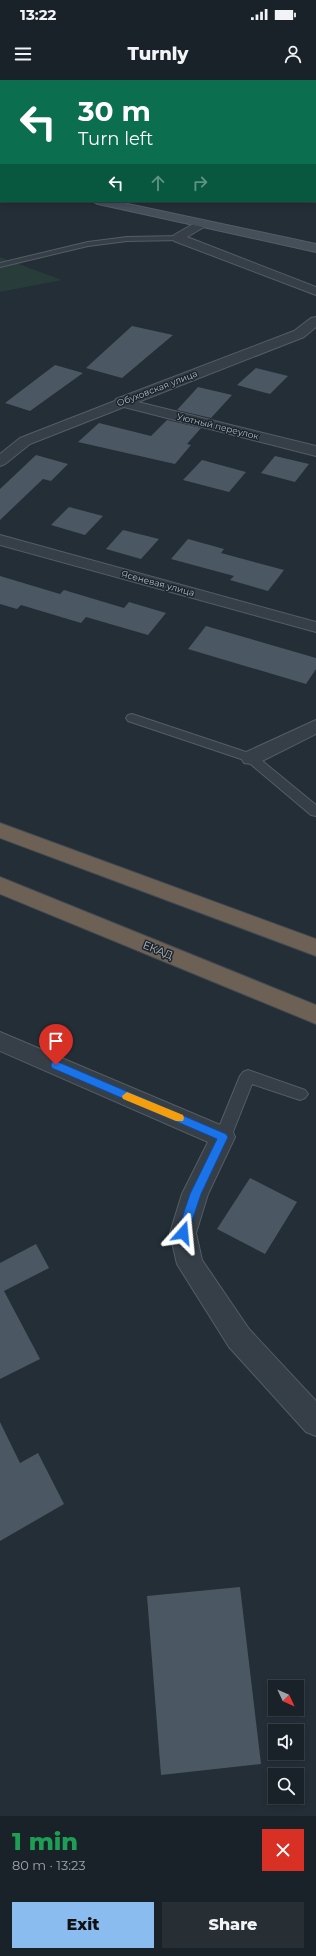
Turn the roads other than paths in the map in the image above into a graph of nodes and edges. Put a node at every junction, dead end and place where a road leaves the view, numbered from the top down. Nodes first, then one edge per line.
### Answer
1 (102, 202) edge
2 (200, 224) junction
3 (178, 238) junction
4 (316, 248) edge
5 (0, 265) edge
6 (316, 290) edge
7 (316, 321) edge
8 (299, 334) junction
9 (316, 338) edge
10 (121, 402) junction
11 (316, 451) edge
12 (0, 461) edge
13 (0, 540) edge
14 (316, 627) edge
15 (132, 718) dead end
16 (316, 726) edge
17 (251, 758) junction
18 (316, 812) edge
19 (0, 830) edge
20 (2, 886) edge
21 (316, 948) edge
22 (316, 1015) edge
23 (0, 1041) edge
24 (300, 1094) dead end
25 (223, 1137) junction
26 (316, 1422) edge

1 - 2 main road
2 - 3 street
2 - 4 main road
3 - 5 lane
3 - 6 street
7 - 8 street, Обуховская улица
8 - 9 street
8 - 10 street, Обуховская улица
10 - 11 street, Уютный переулок
10 - 12 street, Обуховская улица
13 - 14 street, Ясеневая улица
15 - 17 lane
16 - 17 street
17 - 18 lane
19 - 21 highway
20 - 22 highway, ЕКАД
23 - 25 street
24 - 25 lane
25 - 26 street

